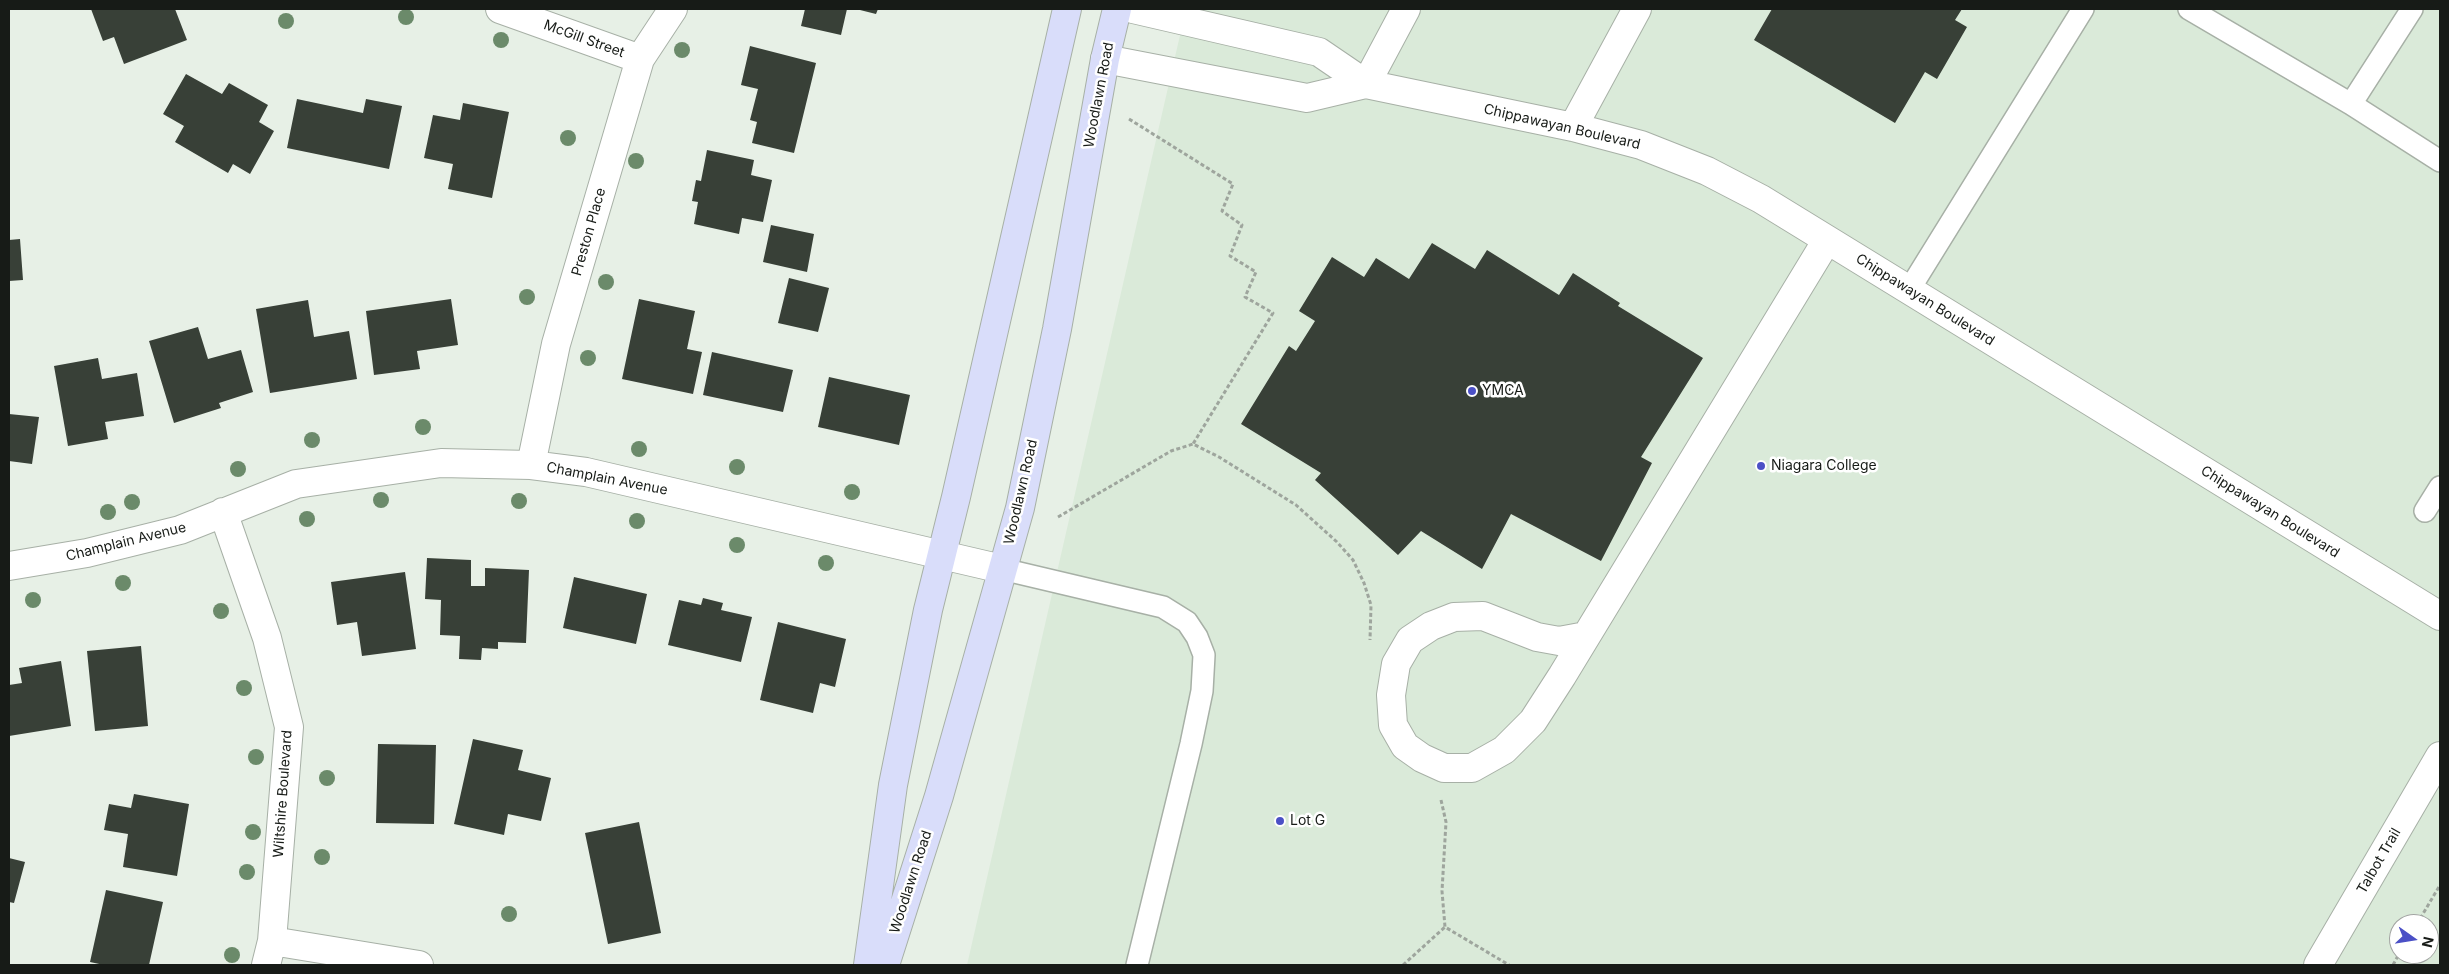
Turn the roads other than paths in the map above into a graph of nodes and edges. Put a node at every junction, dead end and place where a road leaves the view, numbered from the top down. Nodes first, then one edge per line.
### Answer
1 (500, 9) edge
2 (673, 9) edge
3 (1068, 9) edge
4 (1117, 9) edge
5 (1133, 9) edge
6 (1406, 9) edge
7 (1637, 9) edge
8 (2083, 9) edge
9 (2189, 9) edge
10 (2412, 9) edge
11 (640, 59) junction
12 (1105, 59) junction
13 (1366, 84) junction
14 (2350, 104) junction
15 (1573, 127) junction
16 (2440, 161) edge
17 (1827, 240) junction
18 (1909, 290) junction
19 (531, 465) junction
20 (2440, 487) edge
21 (2425, 511) dead end
22 (223, 512) junction
23 (942, 555) junction
24 (9, 566) edge
25 (1002, 569) junction
26 (2440, 616) edge
27 (1586, 636) junction
28 (2440, 756) edge
29 (269, 953) edge
30 (419, 965) edge
31 (868, 965) edge
32 (885, 965) edge
33 (1137, 965) edge
34 (2318, 965) edge

1 - 11 street, McGill Street
2 - 11 street, Preston Place
3 - 23 main road, Woodlawn Road
4 - 12 main road, Woodlawn Road
5 - 13 street, Chippawayan Boulevard
6 - 13 street
7 - 15 street
8 - 18 lane
9 - 14 lane
10 - 14 lane
11 - 19 street, Preston Place
12 - 13 street, Chippawayan Boulevard
12 - 25 main road, Woodlawn Road
13 - 15 street, Chippawayan Boulevard
14 - 16 lane
15 - 17 street, Chippawayan Boulevard
17 - 18 street, Chippawayan Boulevard
17 - 27 street
18 - 26 street, Chippawayan Boulevard
19 - 22 street, Champlain Avenue
19 - 23 street, Champlain Avenue
20 - 21 lane
22 - 24 street, Champlain Avenue
22 - 29 street, Wiltshire Boulevard
23 - 25 street, Champlain Avenue
23 - 31 main road, Woodlawn Road
25 - 32 main road, Woodlawn Road
25 - 33 lane
27 - 27 street
28 - 34 street, Talbot Trail
29 - 30 street

